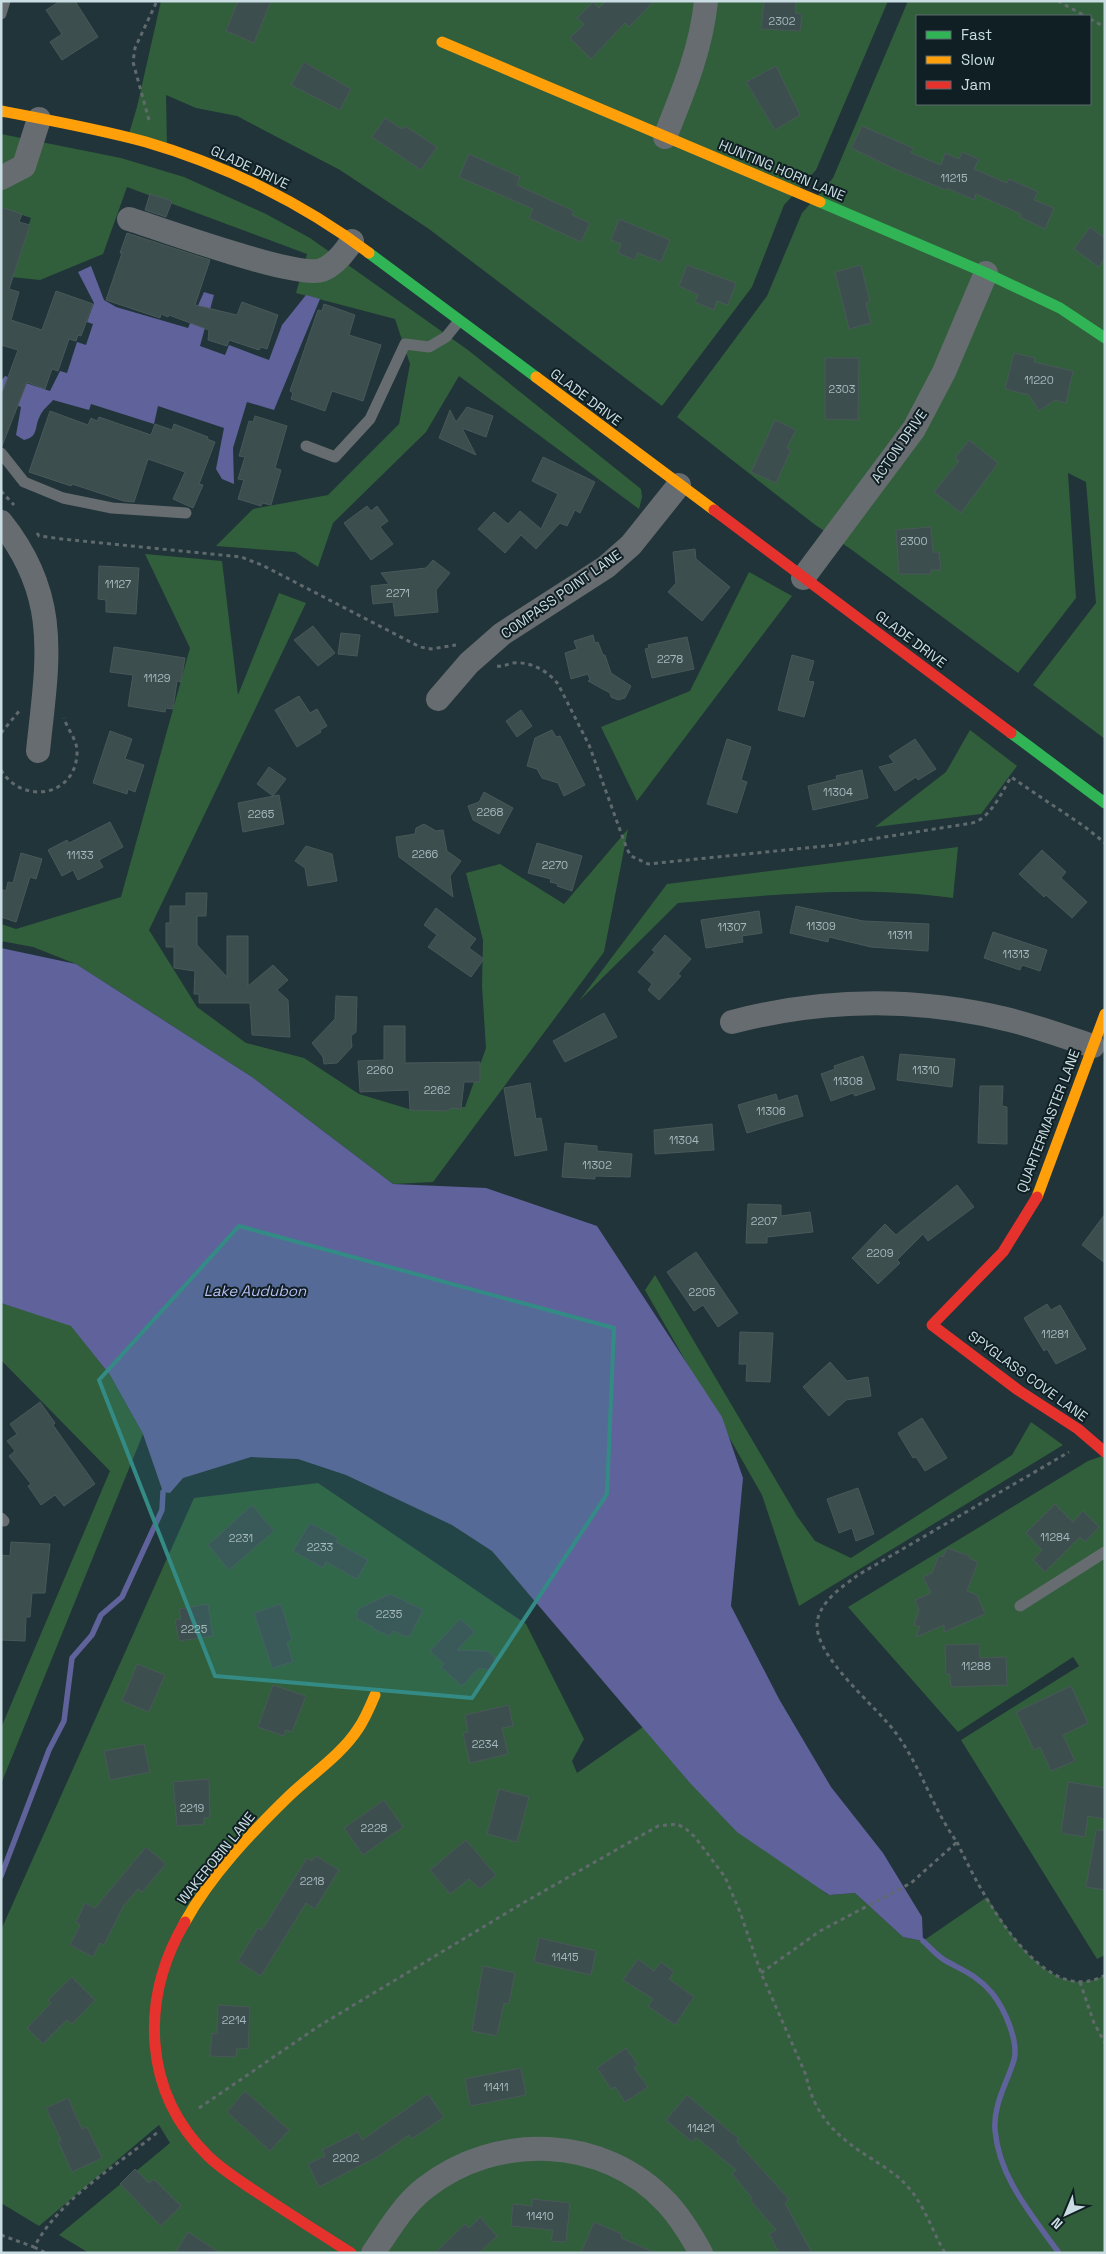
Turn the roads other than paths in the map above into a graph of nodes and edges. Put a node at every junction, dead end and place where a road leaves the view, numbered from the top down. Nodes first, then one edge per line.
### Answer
1 (5, 1) edge
2 (706, 1) edge
3 (1, 14) edge
4 (442, 42) dead end
5 (1, 111) edge
6 (40, 119) junction
7 (665, 137) junction
8 (1, 178) edge
9 (130, 219) dead end
10 (352, 241) junction
11 (986, 273) junction
12 (459, 321) junction
13 (1105, 338) edge
14 (306, 446) dead end
15 (1, 453) edge
16 (679, 484) junction
17 (186, 513) dead end
18 (9, 515) edge
19 (803, 578) junction
20 (438, 699) dead end
21 (38, 751) dead end
22 (1105, 803) edge
23 (1105, 1014) edge
24 (732, 1022) dead end
25 (1093, 1046) junction
26 (932, 1325) joint
27 (1105, 1452) edge
28 (1105, 1552) edge
29 (1020, 1606) dead end
30 (375, 1695) dead end
31 (351, 2253) edge
32 (373, 2253) edge
33 (701, 2253) edge

1 - 3 lane
2 - 7 street
4 - 7 street, HUNTING HORN LANE
5 - 6 street, GLADE DRIVE
6 - 8 street
6 - 10 street, GLADE DRIVE
7 - 11 street, HUNTING HORN LANE
9 - 10 street
10 - 12 street, GLADE DRIVE
11 - 13 street, HUNTING HORN LANE
11 - 19 street, ACTON DRIVE
12 - 14 lane
12 - 16 street, GLADE DRIVE
15 - 17 lane
16 - 19 street, GLADE DRIVE
16 - 20 street, COMPASS POINT LANE
18 - 21 street
19 - 22 street, GLADE DRIVE
23 - 25 street, QUARTERMASTER LANE
24 - 25 street
25 - 26 street, QUARTERMASTER LANE
26 - 27 street, SPYGLASS COVE LANE
28 - 29 lane
30 - 31 street, WAKEROBIN LANE
32 - 33 street

